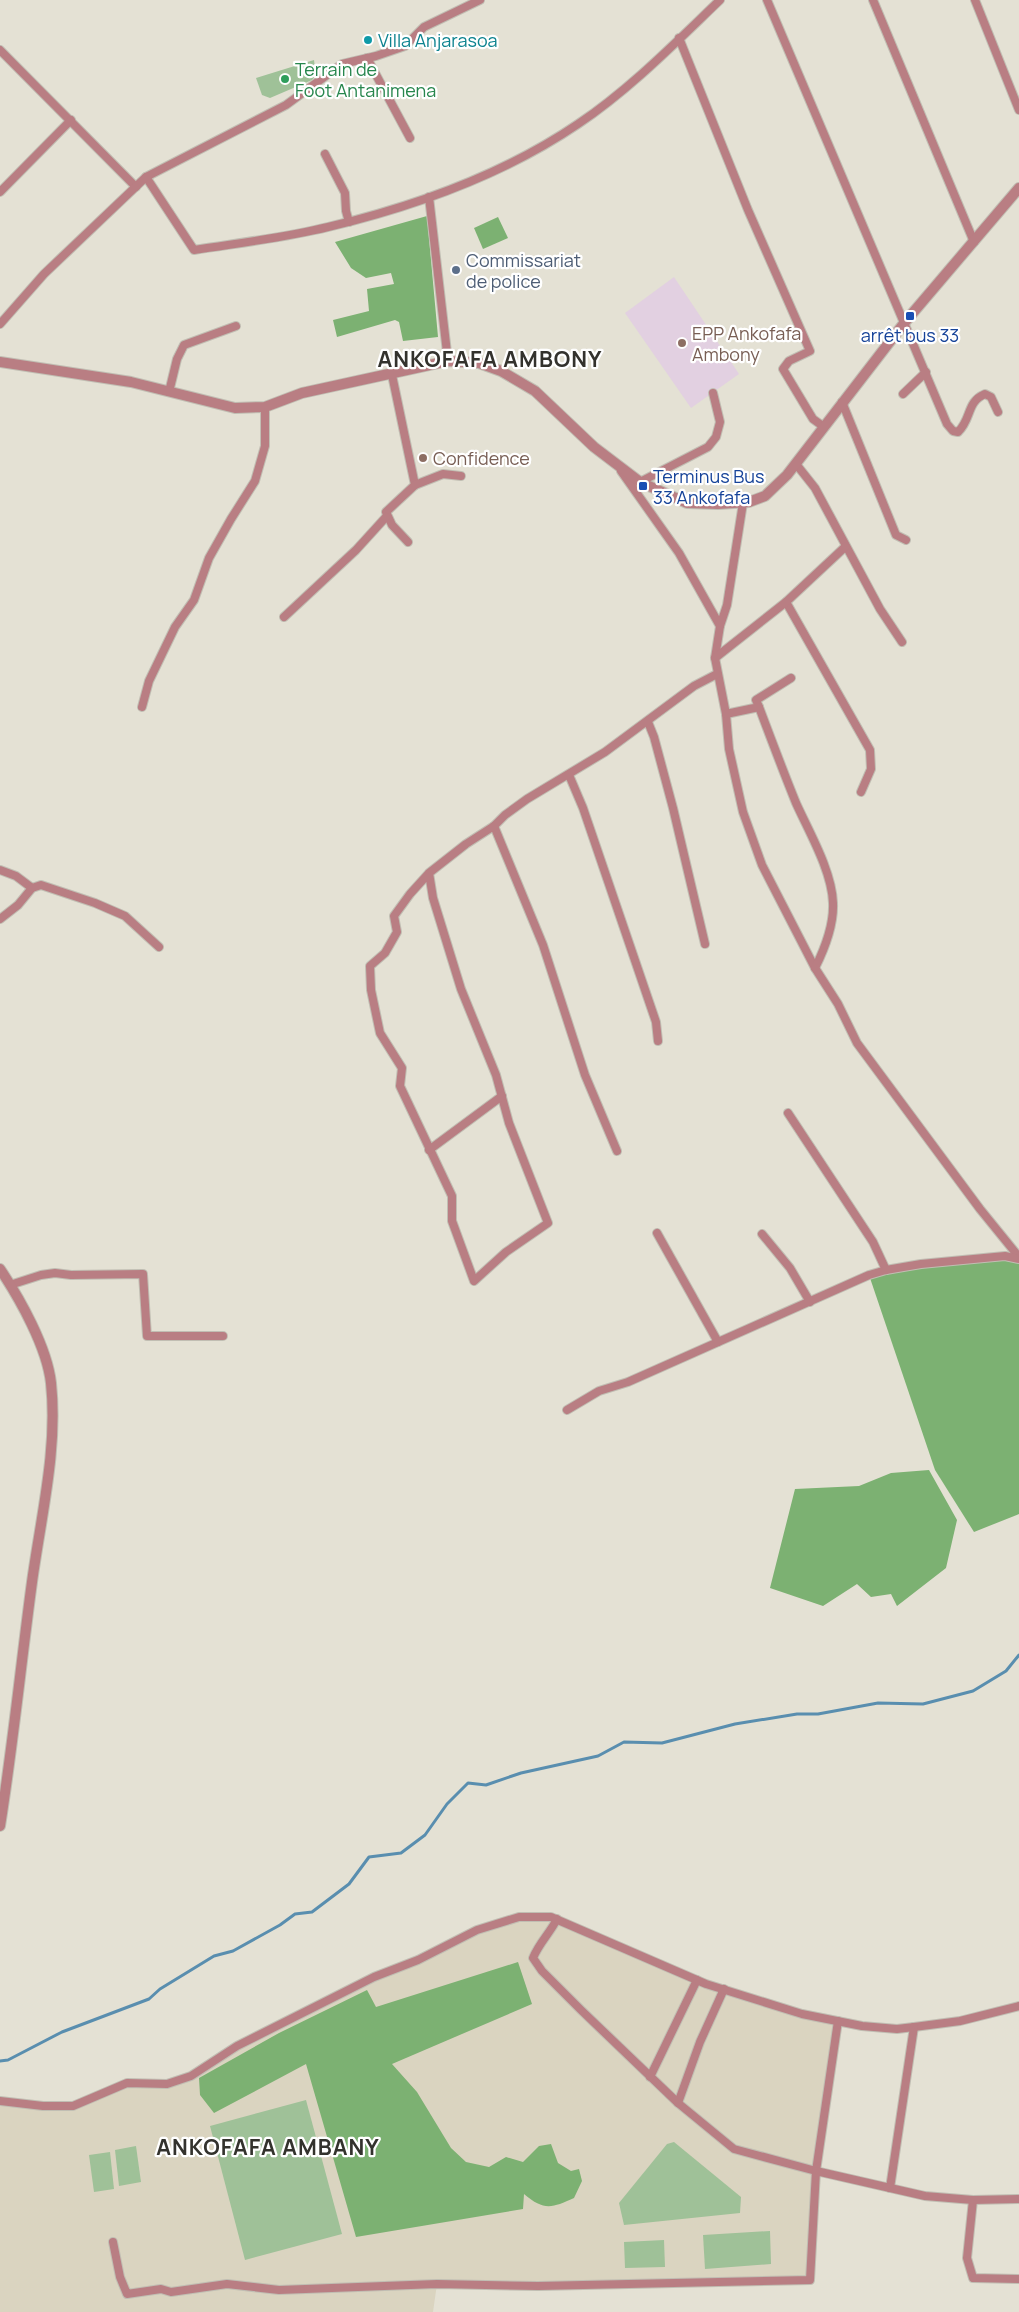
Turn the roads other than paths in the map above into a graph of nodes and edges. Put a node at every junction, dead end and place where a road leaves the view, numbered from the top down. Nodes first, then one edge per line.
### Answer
1 (480, 0) edge
2 (720, 0) edge
3 (767, 0) edge
4 (873, 0) edge
5 (975, 0) edge
6 (679, 38) junction
7 (2, 56) edge
8 (367, 58) junction
9 (1019, 110) edge
10 (71, 120) junction
11 (410, 138) dead end
12 (325, 154) dead end
13 (146, 177) junction
14 (136, 187) junction
15 (1019, 188) edge
16 (0, 192) edge
17 (429, 197) junction
18 (349, 222) junction
19 (974, 242) junction
20 (905, 322) junction
21 (0, 324) edge
22 (236, 326) dead end
23 (448, 361) junction
24 (0, 362) edge
25 (926, 372) junction
26 (392, 375) junction
27 (169, 392) junction
28 (713, 393) dead end
29 (903, 394) dead end
30 (842, 402) junction
31 (265, 407) junction
32 (998, 412) dead end
33 (824, 427) junction
34 (796, 464) junction
35 (617, 465) junction
36 (461, 476) dead end
37 (640, 482) junction
38 (415, 485) junction
39 (743, 503) junction
40 (386, 517) junction
41 (906, 540) dead end
42 (408, 542) dead end
43 (845, 547) junction
44 (786, 602) junction
45 (284, 617) dead end
46 (720, 626) junction
47 (902, 642) dead end
48 (715, 658) junction
49 (717, 674) junction
50 (791, 678) dead end
51 (142, 707) dead end
52 (759, 707) junction
53 (726, 714) junction
54 (648, 722) junction
55 (569, 775) junction
56 (860, 792) dead end
57 (494, 826) junction
58 (0, 870) edge
59 (428, 873) junction
60 (32, 888) junction
61 (0, 919) edge
62 (705, 944) dead end
63 (159, 947) dead end
64 (814, 968) junction
65 (658, 1041) dead end
66 (502, 1096) junction
67 (788, 1113) dead end
68 (429, 1150) junction
69 (617, 1151) dead end
70 (657, 1233) dead end
71 (762, 1234) dead end
72 (1019, 1258) edge
73 (0, 1269) edge
74 (886, 1270) junction
75 (10, 1285) junction
76 (810, 1302) junction
77 (223, 1336) dead end
78 (718, 1342) junction
79 (568, 1410) dead end
80 (0, 1826) edge
81 (557, 1919) junction
82 (697, 1980) junction
83 (724, 1990) junction
84 (1019, 2006) edge
85 (838, 2021) junction
86 (914, 2027) junction
87 (650, 2077) junction
88 (0, 2101) edge
89 (678, 2103) junction
90 (816, 2171) junction
91 (890, 2188) junction
92 (1019, 2199) edge
93 (973, 2200) junction
94 (113, 2242) dead end
95 (1019, 2279) edge

1 - 8 street
2 - 6 street
3 - 20 street
4 - 19 street
5 - 9 street
6 - 17 street
6 - 33 street
7 - 10 street
8 - 11 street
8 - 13 street
10 - 14 street
10 - 16 street
12 - 18 street
13 - 14 street
13 - 18 street
14 - 21 street
15 - 19 street
17 - 18 street
17 - 23 street
19 - 20 street
20 - 25 street
20 - 30 street
22 - 27 street
23 - 26 street
23 - 35 street
24 - 27 street
25 - 29 street
25 - 32 street
26 - 31 street
26 - 38 street
27 - 31 street
28 - 37 street
30 - 33 street
30 - 41 street
31 - 51 street
33 - 34 street
34 - 39 street
34 - 43 street
35 - 37 street
35 - 46 street
36 - 38 street
37 - 39 street
38 - 40 street
39 - 46 street
40 - 42 street
40 - 45 street
43 - 44 street
43 - 47 street
44 - 48 street
44 - 56 street
46 - 48 street
48 - 49 street
49 - 53 street
49 - 54 street
50 - 52 street
52 - 53 street
52 - 64 street
53 - 64 street
54 - 55 street
54 - 62 street
55 - 57 street
55 - 65 street
57 - 59 street
57 - 69 street
58 - 60 street
59 - 66 street
59 - 68 street
60 - 61 street
60 - 63 street
64 - 72 street
66 - 68 street
66 - 68 street
67 - 74 street
70 - 78 street
71 - 76 street
72 - 74 street
73 - 75 street
74 - 76 street
75 - 77 street
75 - 80 street
76 - 78 street
78 - 79 street
81 - 82 street
81 - 87 street
81 - 88 street
82 - 83 street
82 - 87 street
83 - 85 street
83 - 89 street
84 - 86 street
85 - 86 street
85 - 90 street
86 - 91 street
87 - 89 street
89 - 90 street
90 - 91 street
90 - 94 street
91 - 93 street
92 - 93 street
93 - 95 street

